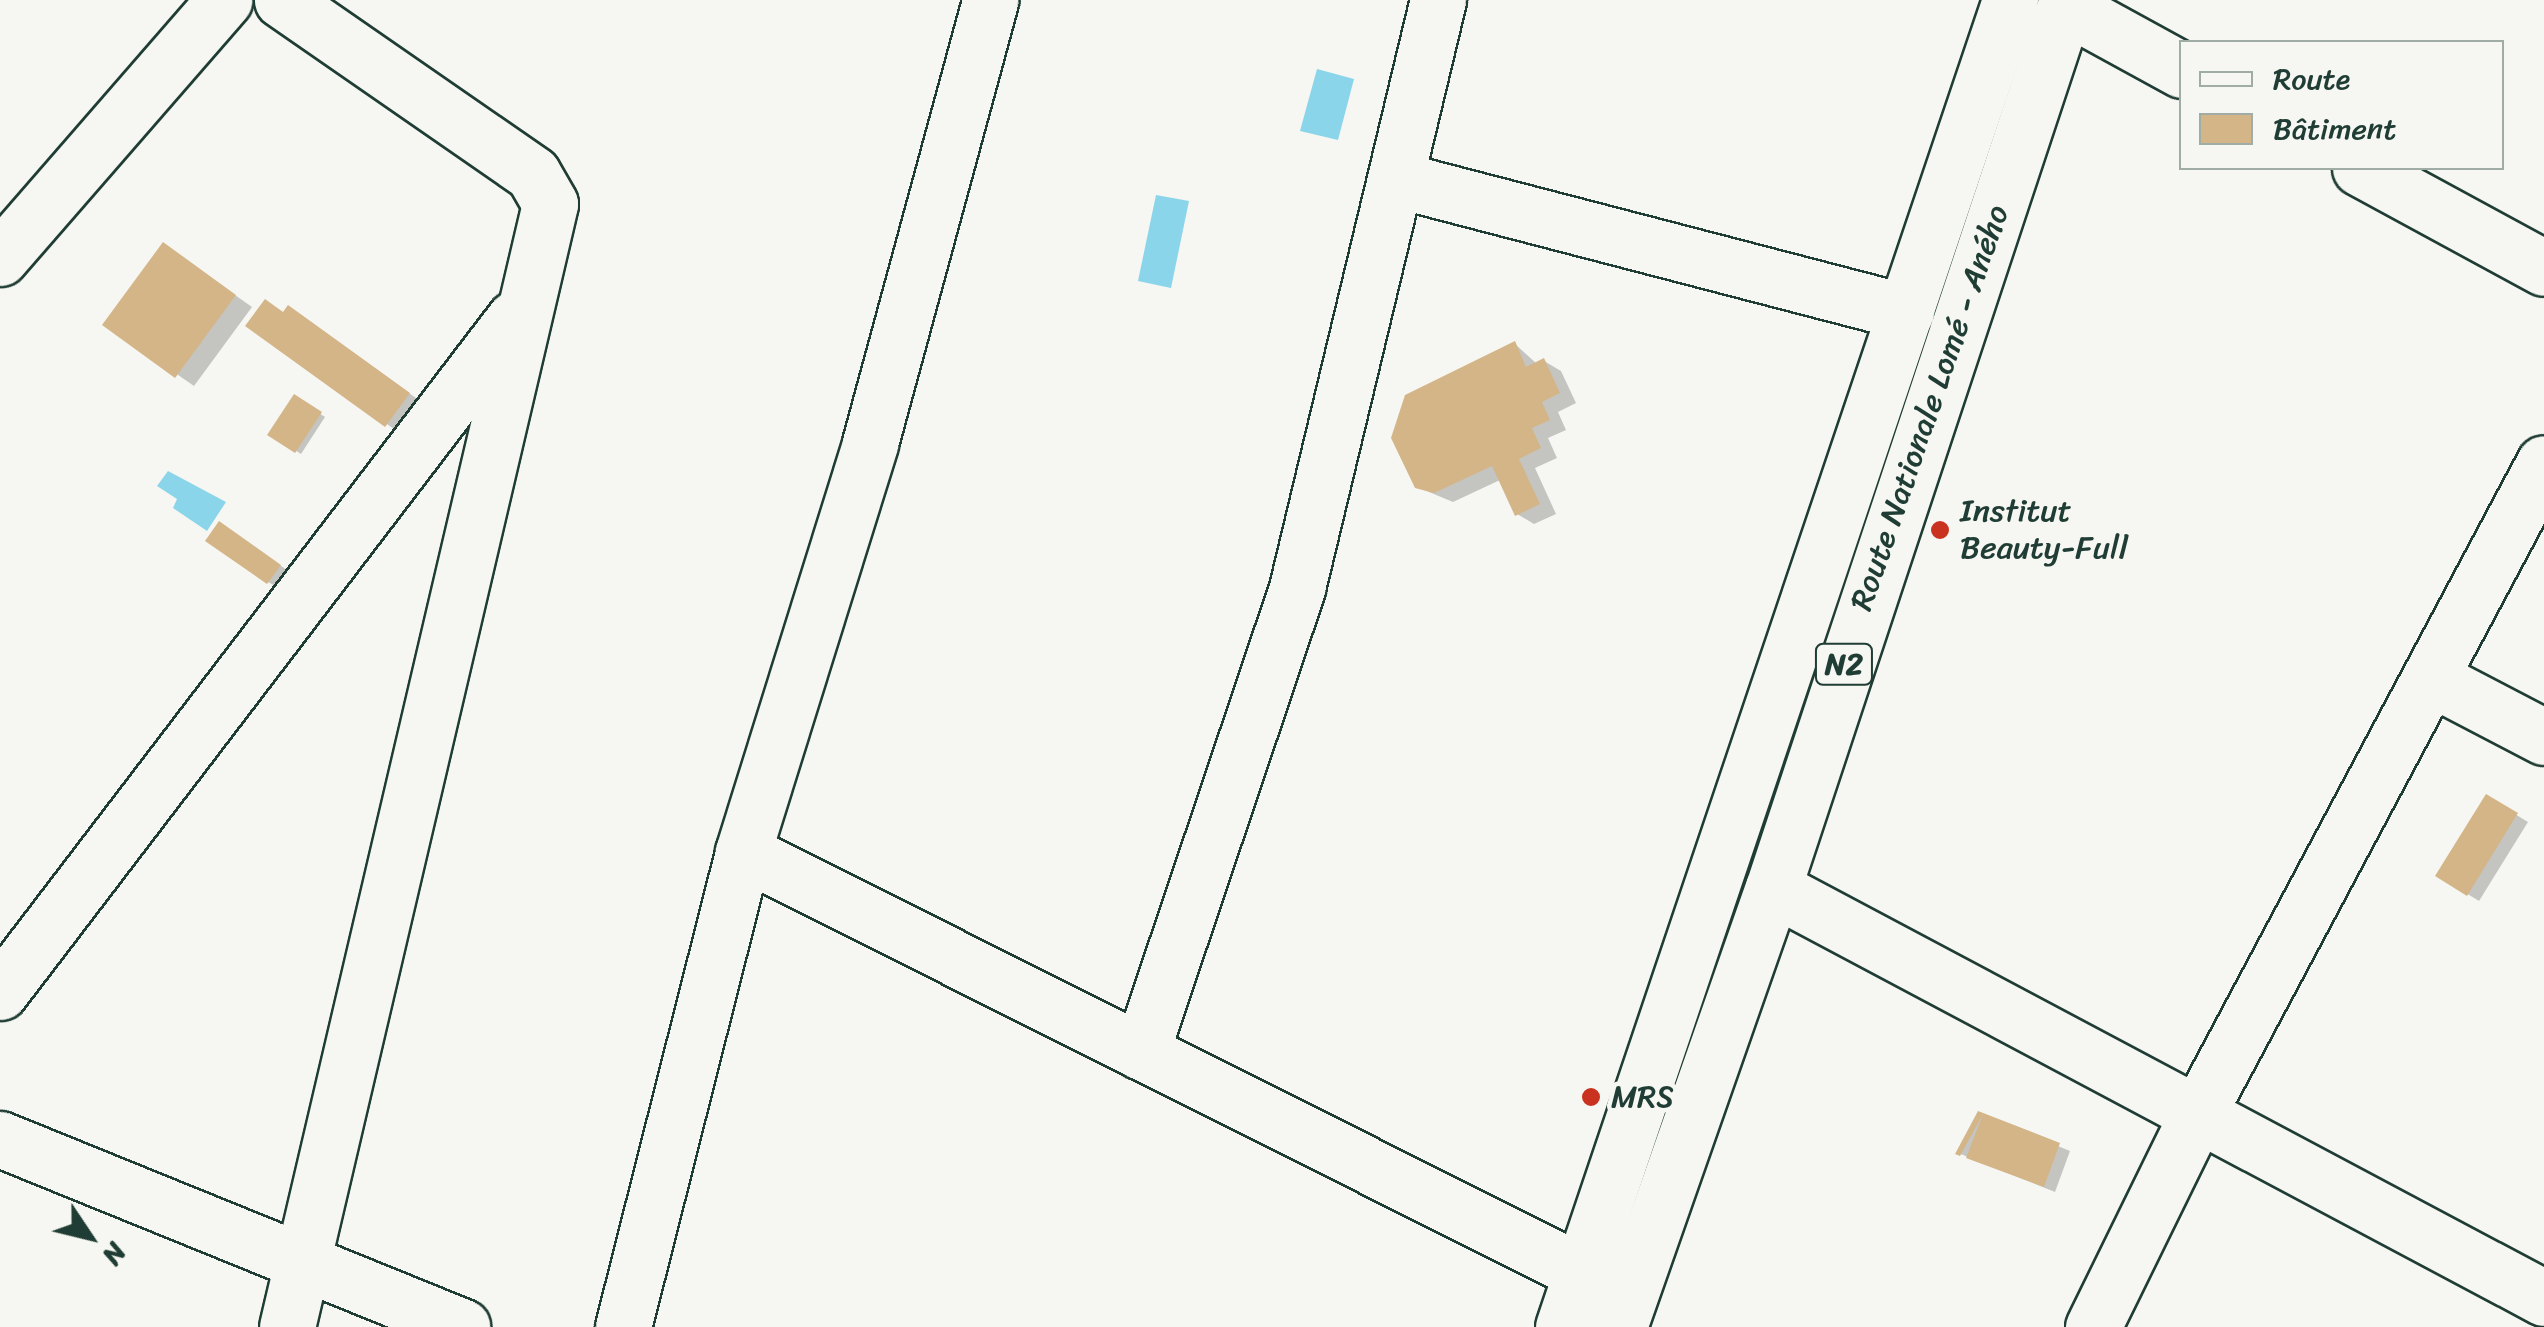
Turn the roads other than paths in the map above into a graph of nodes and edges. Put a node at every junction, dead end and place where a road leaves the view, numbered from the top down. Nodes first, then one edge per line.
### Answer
1 (224, 0) edge
2 (282, 0) edge
3 (990, 0) edge
4 (1438, 0) edge
5 (2010, 0) edge
6 (2066, 3) edge
7 (2179, 68) edge
8 (2364, 170) edge
9 (1395, 179) junction
10 (0, 258) edge
11 (2544, 268) edge
12 (529, 300) junction
13 (1906, 312) junction
14 (2544, 463) edge
15 (2433, 679) junction
16 (2544, 737) edge
17 (743, 852) junction
18 (1773, 888) junction
19 (0, 992) edge
20 (1141, 1052) junction
21 (2198, 1113) junction
22 (0, 1139) edge
23 (304, 1263) junction
24 (1580, 1271) junction
25 (2544, 1298) edge
26 (287, 1327) edge
27 (462, 1327) edge
28 (622, 1327) edge
29 (1563, 1327) edge
30 (1619, 1327) edge
31 (2092, 1327) edge

1 - 10 main road
2 - 12 main road
3 - 17 main road
4 - 9 main road
5 - 13 main road, Route Nationale Lomé - Aného / N2
6 - 7 main road
6 - 18 main road, Route Nationale Lomé - Aného / N2
8 - 11 main road
9 - 13 main road
9 - 20 main road
12 - 19 main road
12 - 23 main road
13 - 24 main road, Route Nationale Lomé - Aného / N2
14 - 15 main road
15 - 16 main road
15 - 21 main road
17 - 20 main road
17 - 28 main road
18 - 21 main road
18 - 30 main road, Route Nationale Lomé - Aného / N2
20 - 24 main road
21 - 25 main road
21 - 31 main road
22 - 23 main road
23 - 26 main road
23 - 27 main road
24 - 29 main road, Route Nationale Lomé - Aného / N2

